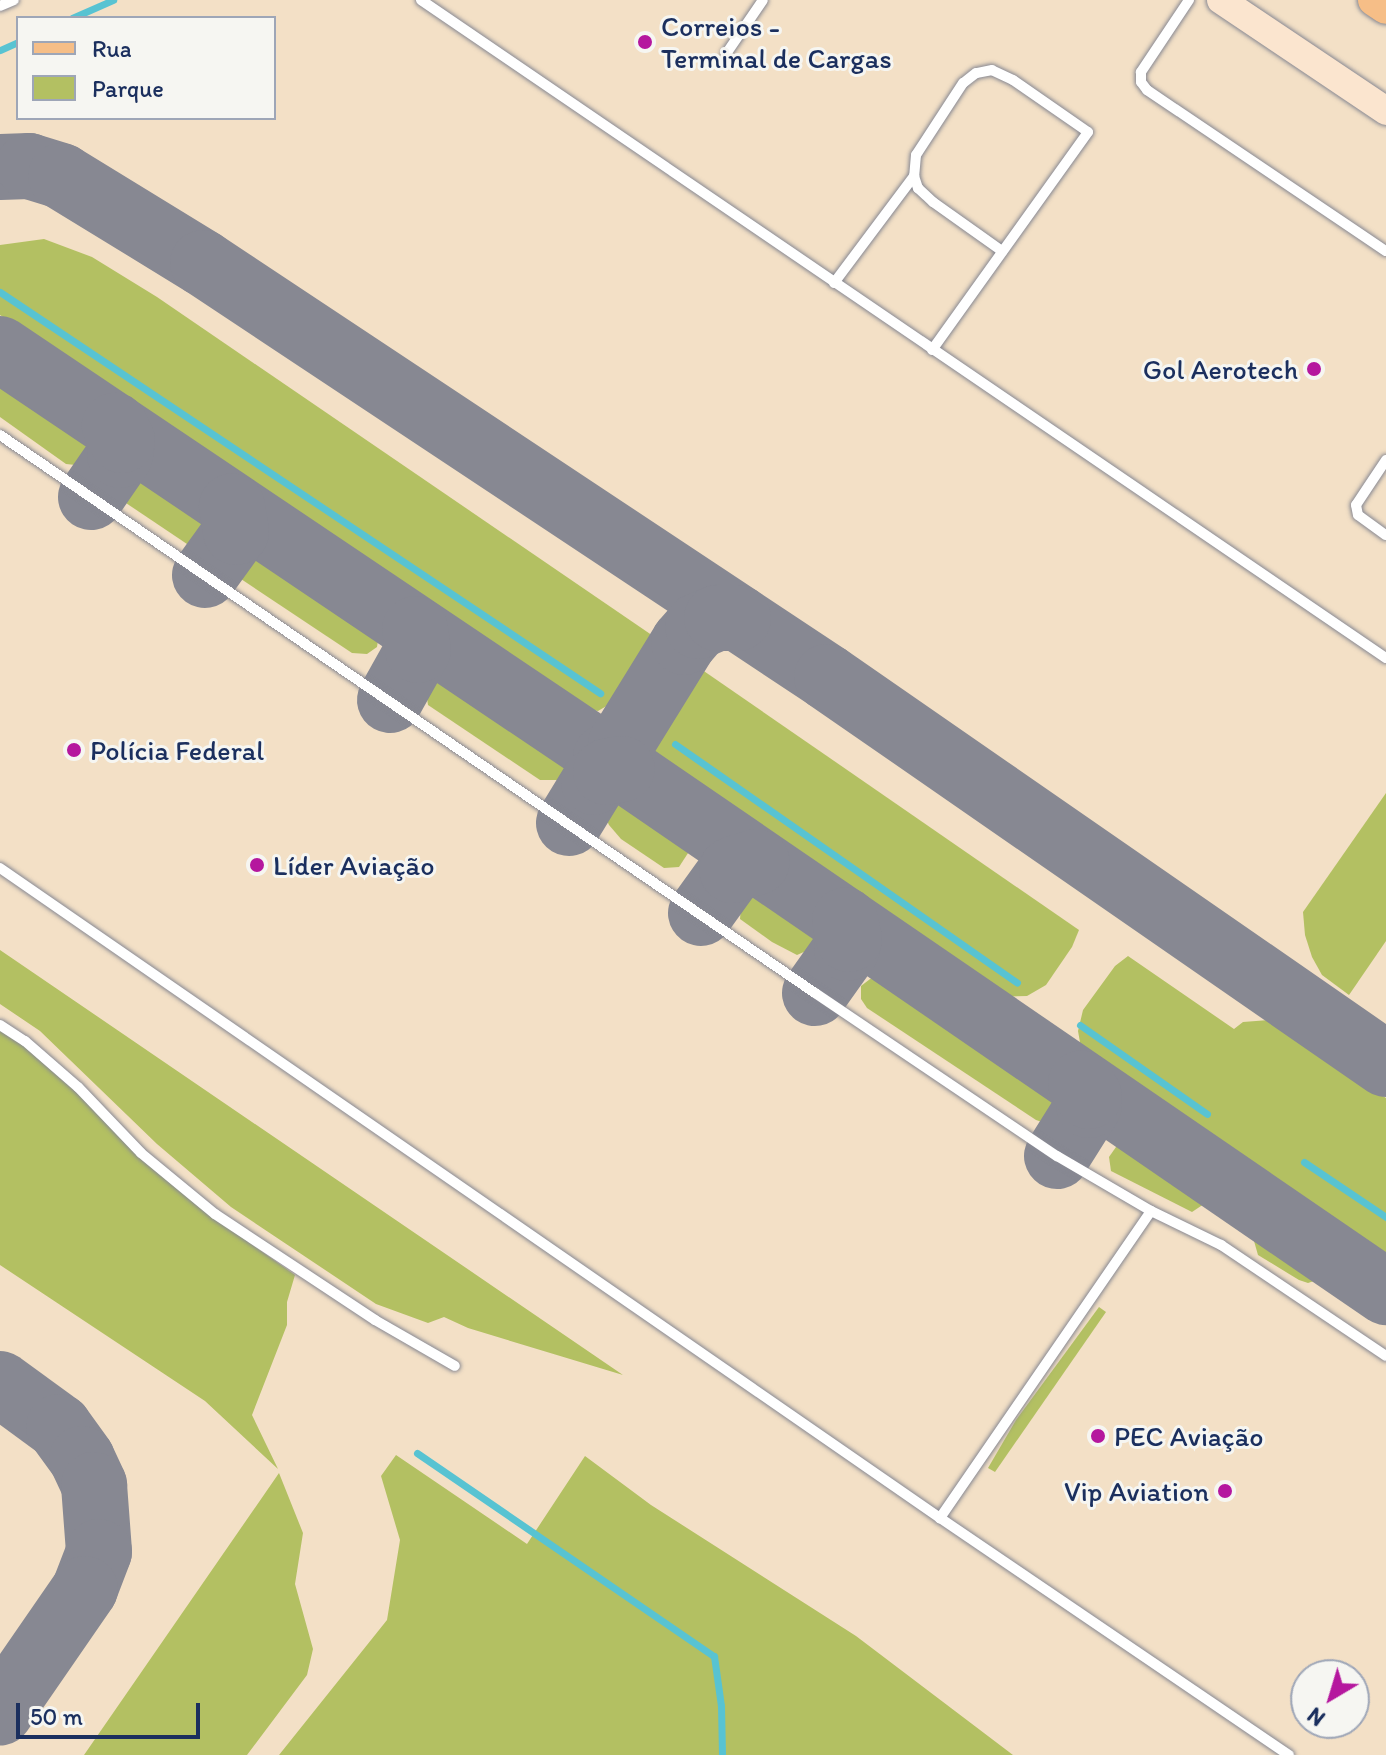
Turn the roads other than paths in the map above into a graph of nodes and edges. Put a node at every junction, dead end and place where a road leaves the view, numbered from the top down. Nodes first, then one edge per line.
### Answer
1 (14, 0) edge
2 (421, 0) edge
3 (763, 0) edge
4 (1189, 0) edge
5 (1221, 0) edge
6 (1374, 0) edge
7 (0, 6) edge
8 (1386, 8) edge
9 (726, 54) dead end
10 (1386, 111) edge
11 (914, 176) junction
12 (1002, 251) junction
13 (1386, 251) edge
14 (834, 283) junction
15 (932, 350) junction
16 (0, 435) edge
17 (1386, 460) edge
18 (1386, 535) edge
19 (1386, 658) edge
20 (0, 868) edge
21 (0, 1025) edge
22 (1151, 1211) junction
23 (1386, 1356) edge
24 (455, 1366) dead end
25 (940, 1518) junction
26 (1289, 1755) edge

1 - 7 lane
2 - 14 lane
3 - 9 lane
4 - 13 lane
5 - 10 street
6 - 8 main road
11 - 12 lane
11 - 12 lane
11 - 14 lane
12 - 15 lane
14 - 15 lane
15 - 19 lane
16 - 22 lane
17 - 18 lane
20 - 25 lane
21 - 24 lane
22 - 23 lane
22 - 25 lane
25 - 26 lane

